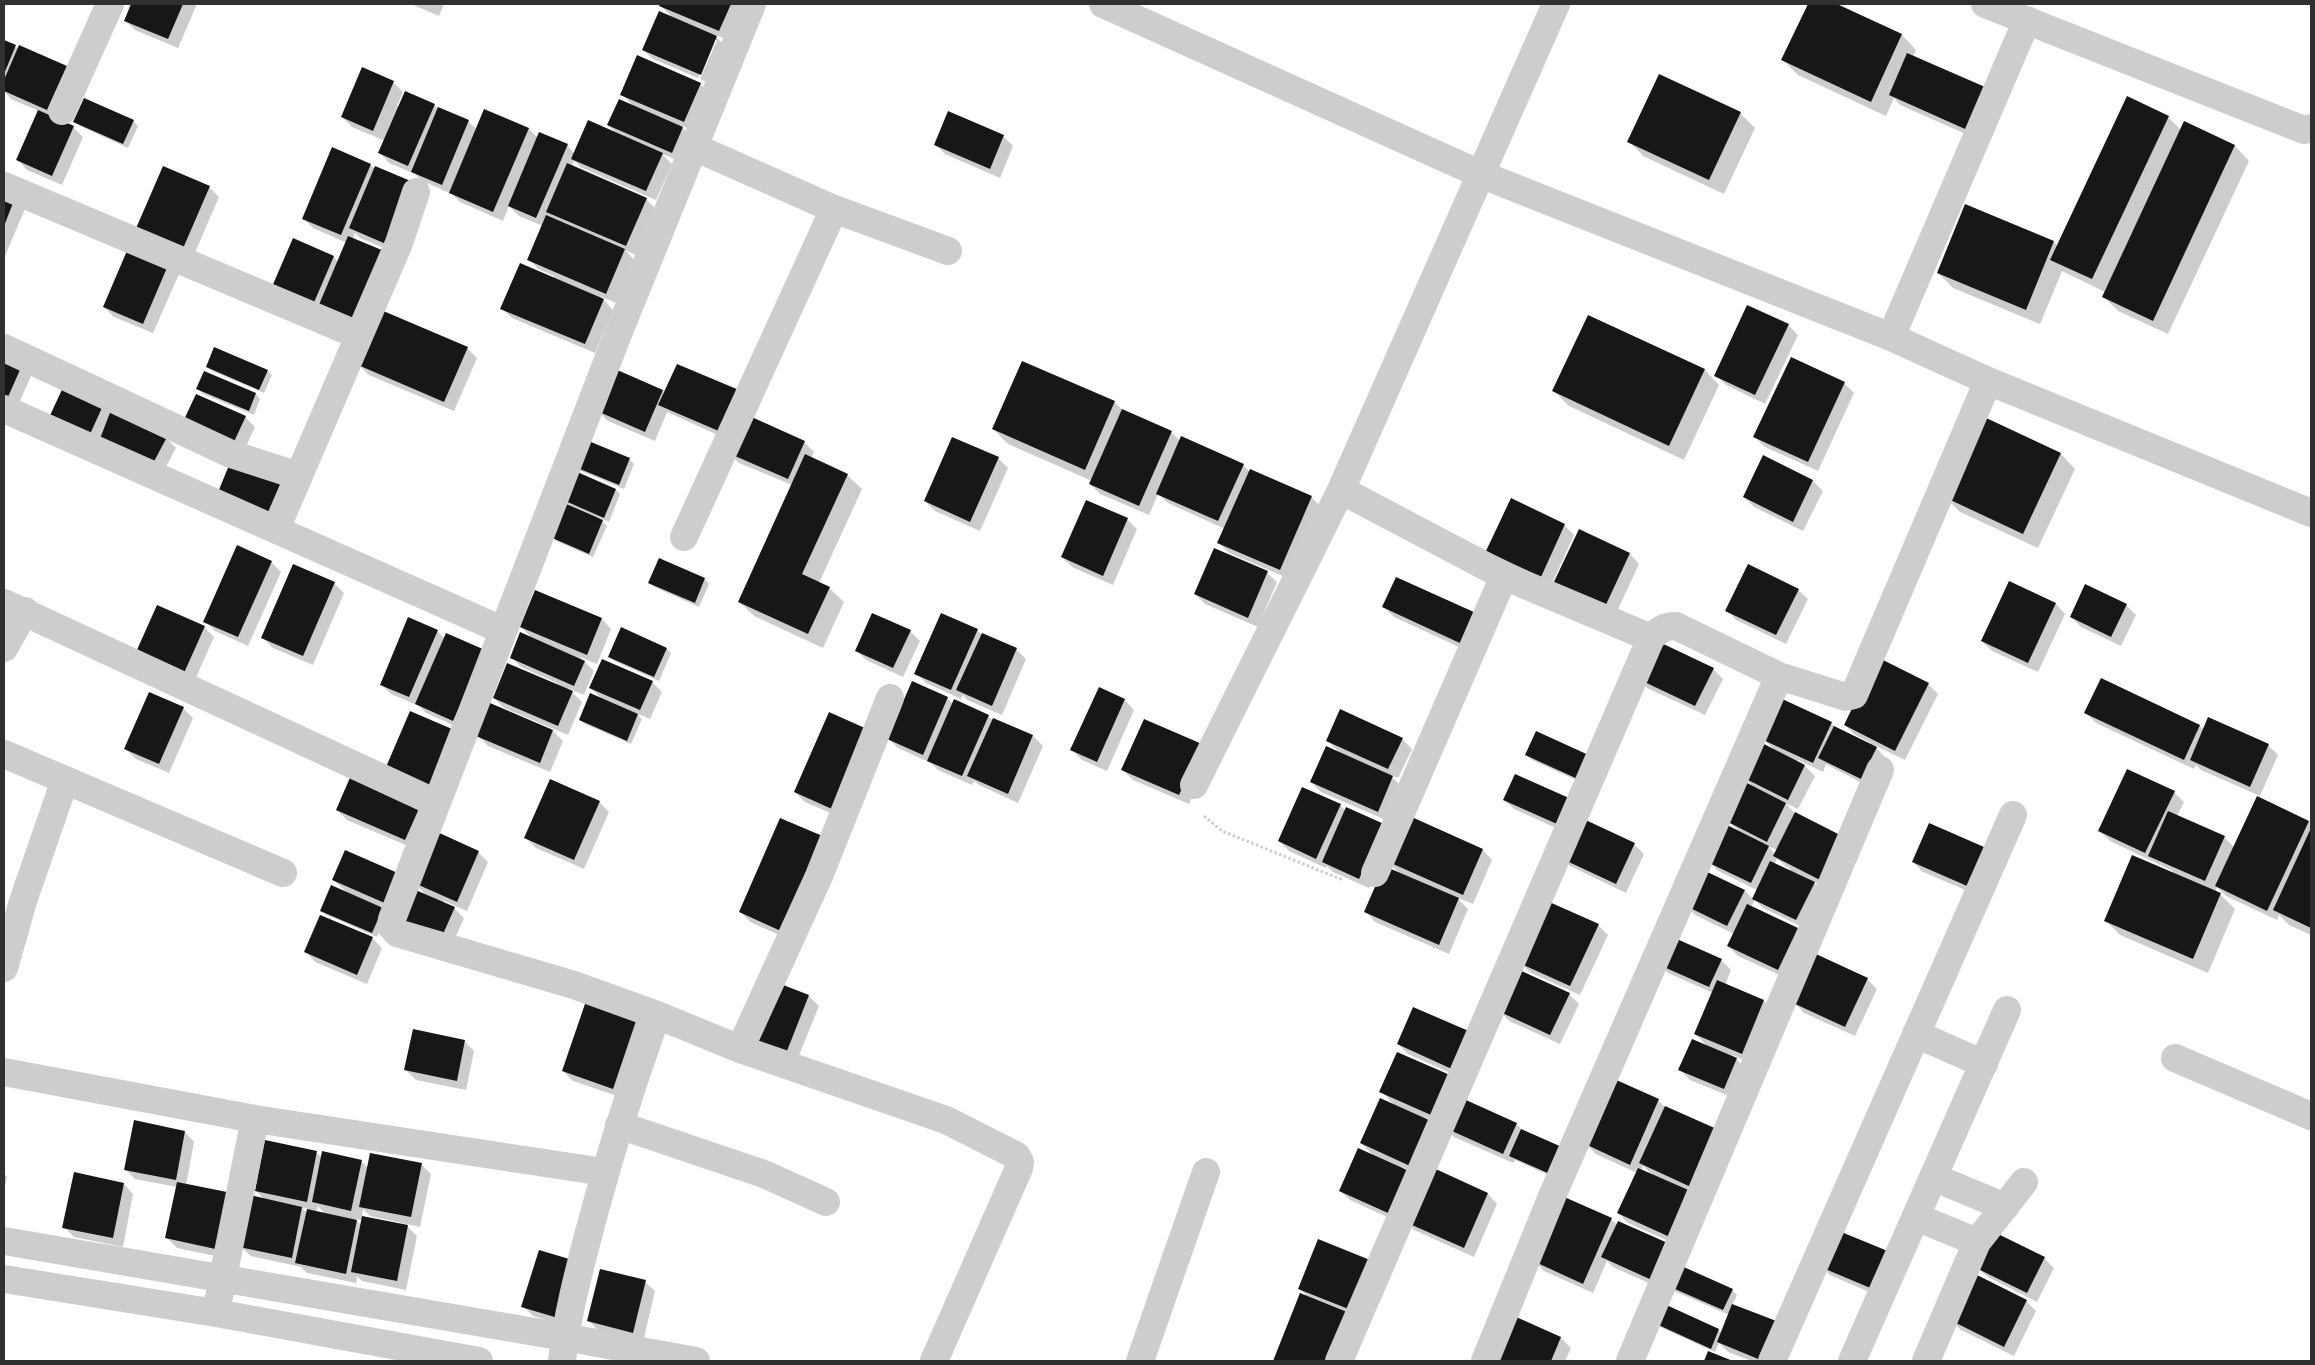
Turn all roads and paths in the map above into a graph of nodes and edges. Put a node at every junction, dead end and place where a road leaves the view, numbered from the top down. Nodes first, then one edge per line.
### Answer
1 (110, 4) edge
2 (752, 4) edge
3 (1103, 4) edge
4 (1556, 4) edge
5 (1985, 4) edge
6 (2028, 20) junction
7 (62, 111) dead end
8 (2311, 128) edge
9 (694, 147) junction
10 (1480, 174) junction
11 (4, 186) edge
12 (416, 192) dead end
13 (834, 209) junction
14 (948, 251) dead end
15 (358, 335) junction
16 (1891, 337) junction
17 (4, 348) edge
18 (1988, 381) junction
19 (4, 409) edge
20 (299, 476) junction
21 (1341, 490) junction
22 (2311, 514) edge
23 (276, 529) junction
24 (684, 537) dead end
25 (1504, 576) junction
26 (14, 607) edge
27 (502, 630) junction
28 (1651, 638) junction
29 (4, 648) edge
30 (1779, 676) junction
31 (890, 698) dead end
32 (4, 754) edge
33 (1880, 770) dead end
34 (65, 780) junction
35 (1194, 786) joint
36 (436, 803) junction
37 (2013, 815) dead end
38 (283, 873) dead end
39 (1374, 873) joint
40 (14, 897) edge
41 (4, 968) edge
42 (2007, 1010) dead end
43 (658, 1015) junction
44 (1916, 1034) junction
45 (740, 1049) junction
46 (2175, 1058) dead end
47 (1984, 1064) junction
48 (4, 1072) edge
49 (2311, 1116) edge
50 (255, 1119) junction
51 (619, 1125) junction
52 (604, 1172) junction
53 (1206, 1172) dead end
54 (1933, 1177) junction
55 (2024, 1182) dead end
56 (826, 1202) dead end
57 (2005, 1207) junction
58 (1916, 1217) junction
59 (4, 1241) edge
60 (1977, 1242) junction
61 (4, 1279) edge
62 (223, 1279) junction
63 (216, 1313) junction
64 (563, 1349) edge
65 (1775, 1360) edge
66 (479, 1361) edge
67 (696, 1361) edge
68 (934, 1361) edge
69 (1140, 1361) edge
70 (1339, 1361) edge
71 (1485, 1361) edge
72 (1630, 1361) edge
73 (1852, 1361) edge
74 (1926, 1361) edge

1 - 7 street
2 - 9 street
3 - 10 street
4 - 10 street
5 - 6 street
6 - 8 street
6 - 16 street
9 - 13 street
9 - 27 street
10 - 16 street
10 - 21 street
11 - 15 street
12 - 15 street
13 - 14 street
13 - 24 street
15 - 20 street
16 - 18 street
17 - 20 street
18 - 22 street
18 - 30 street
19 - 23 street
20 - 23 street
21 - 25 street
21 - 35 street
23 - 27 street
25 - 28 street
25 - 39 street
26 - 29 street
26 - 36 street
27 - 36 street
28 - 30 street
28 - 70 street
30 - 71 street
31 - 45 street
32 - 34 street
33 - 72 street
34 - 38 street
34 - 40 street
35 - 39 path
36 - 43 street
37 - 44 street
40 - 41 street
42 - 47 street
43 - 45 street
43 - 51 street
44 - 47 street
44 - 65 street
45 - 68 street
46 - 49 street
47 - 54 street
48 - 50 street
50 - 52 street
50 - 62 street
51 - 52 street
51 - 56 street
52 - 64 street
53 - 69 street
54 - 57 street
54 - 58 street
55 - 57 street
57 - 60 street
58 - 60 street
58 - 73 street
59 - 62 street
60 - 74 street
61 - 63 street
62 - 63 street
62 - 64 street
63 - 66 street
64 - 67 street

